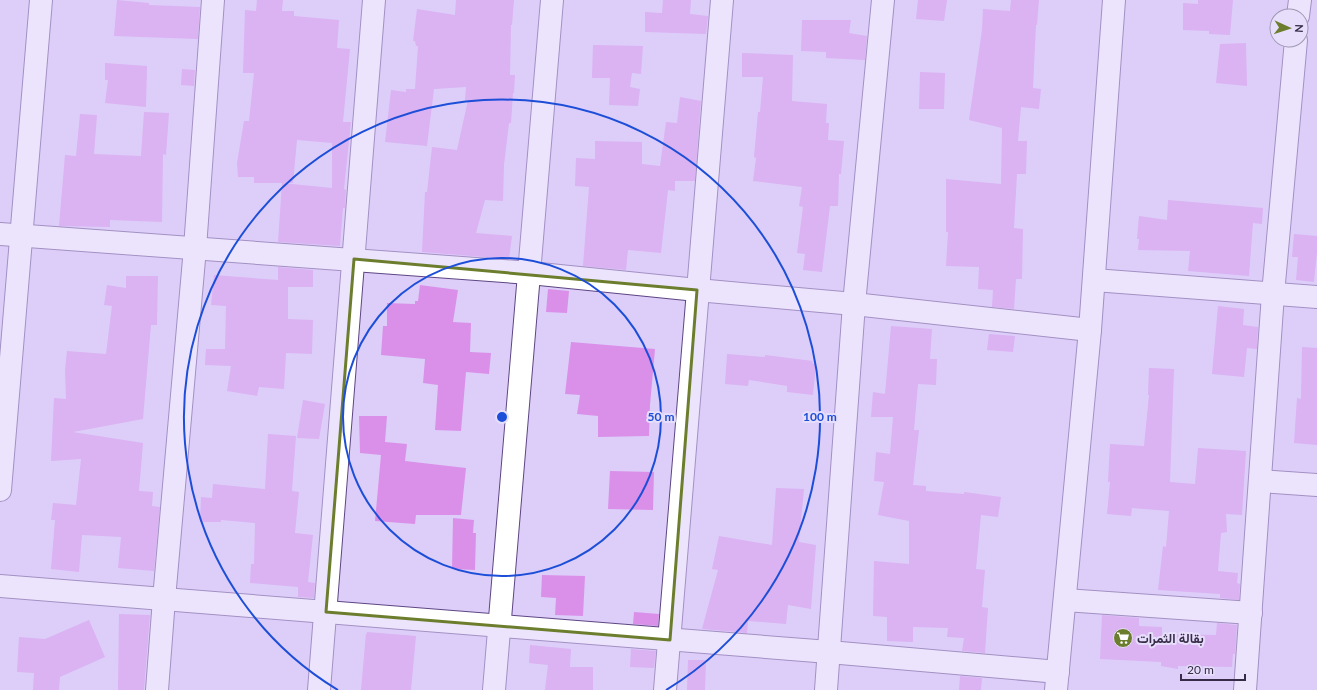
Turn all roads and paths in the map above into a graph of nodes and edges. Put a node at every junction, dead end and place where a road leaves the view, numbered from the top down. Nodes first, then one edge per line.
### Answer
1 (41, 0) edge
2 (213, 0) edge
3 (374, 0) edge
4 (552, 0) edge
5 (722, 0) edge
6 (883, 0) edge
7 (1114, 0) edge
8 (1295, 48) edge
9 (0, 234) edge
10 (22, 235) junction
11 (195, 248) junction
12 (354, 260) junction
13 (530, 273) junction
14 (1094, 280) junction
15 (697, 290) junction
16 (1273, 294) junction
17 (1317, 297) edge
18 (854, 304) junction
19 (1090, 330) junction
20 (1260, 481) junction
21 (1317, 485) edge
22 (0, 490) edge
23 (0, 586) edge
24 (164, 599) junction
25 (1065, 600) junction
26 (326, 612) junction
27 (1251, 613) junction
28 (500, 626) junction
29 (670, 640) junction
30 (829, 652) junction
31 (1057, 681) edge
32 (157, 690) edge
33 (319, 690) edge
34 (494, 690) edge
35 (665, 690) edge
36 (826, 690) edge
37 (1245, 690) edge

1 - 10 street
2 - 11 street
3 - 12 street
4 - 13 street
5 - 15 street
6 - 18 street
7 - 14 street
8 - 16 street
9 - 10 street
10 - 11 street
10 - 22 street
11 - 12 street
11 - 24 street
12 - 13 street
12 - 26 street
13 - 15 street
13 - 28 street
14 - 16 street
14 - 19 street
15 - 18 street
15 - 29 street
16 - 17 street
16 - 20 street
18 - 19 street
18 - 30 street
19 - 25 street
20 - 21 street
20 - 27 street
23 - 24 street
24 - 26 street
24 - 32 street
25 - 27 street
25 - 31 street
26 - 28 street
26 - 33 street
27 - 37 street
28 - 29 street
28 - 34 street
29 - 30 street
29 - 35 street
30 - 31 street
30 - 36 street

